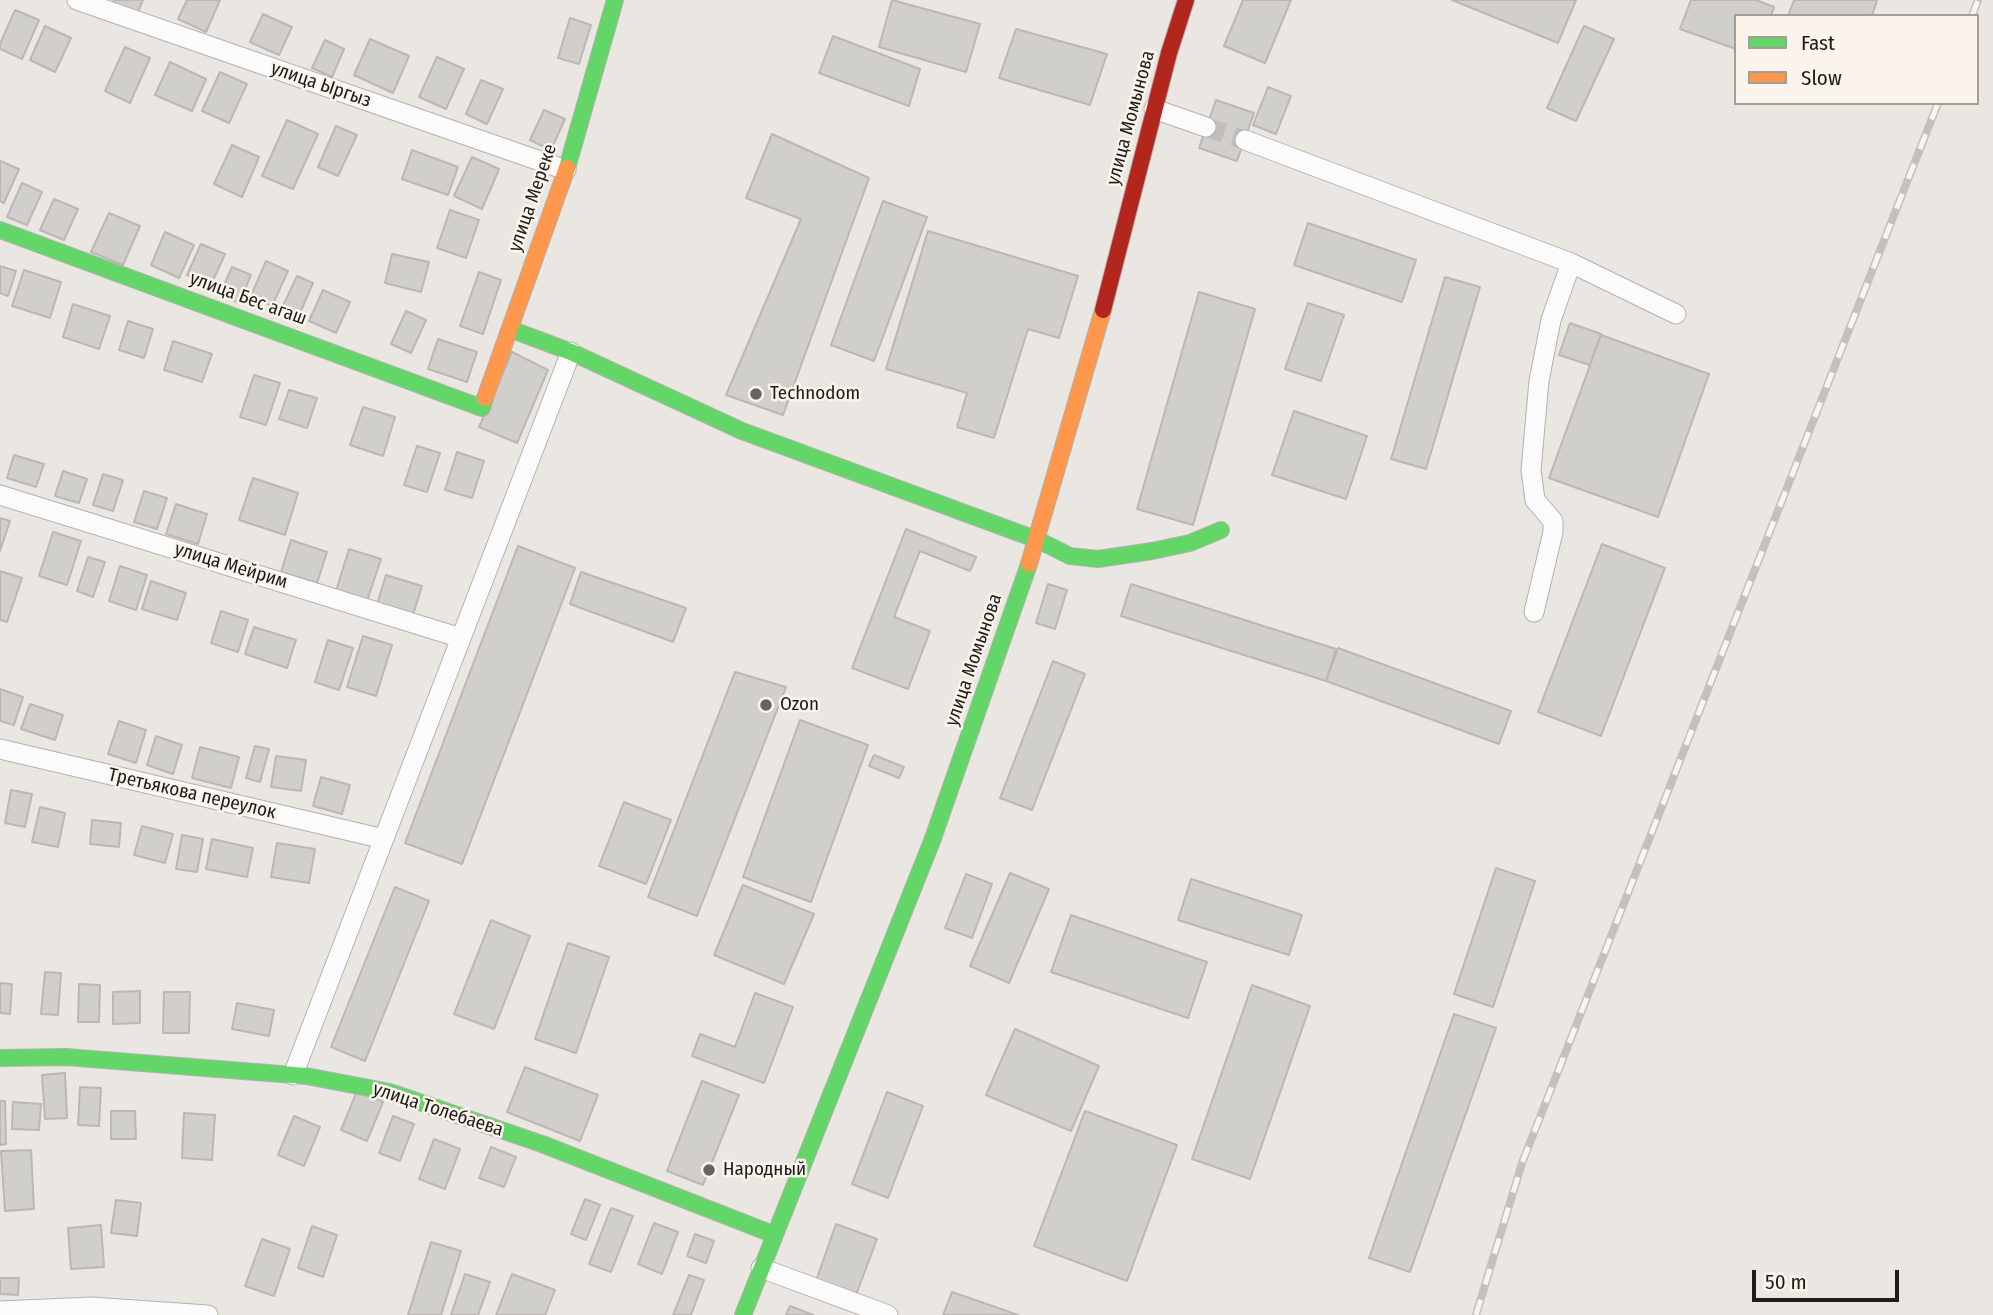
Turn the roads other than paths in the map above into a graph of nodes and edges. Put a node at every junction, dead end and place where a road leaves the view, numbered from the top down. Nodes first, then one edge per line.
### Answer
1 (77, 0) edge
2 (615, 0) edge
3 (1186, 0) edge
4 (1154, 109) junction
5 (1206, 127) tunnel mouth
6 (1245, 140) tunnel mouth
7 (566, 170) junction
8 (0, 230) edge
9 (1572, 263) junction
10 (1676, 314) dead end
11 (510, 329) junction
12 (571, 352) junction
13 (482, 408) joint
14 (0, 495) edge
15 (1221, 530) dead end
16 (1038, 540) junction
17 (1534, 612) dead end
18 (461, 638) junction
19 (0, 749) edge
20 (384, 839) junction
21 (0, 1058) edge
22 (293, 1075) junction
23 (775, 1235) junction
24 (761, 1268) junction
25 (0, 1311) edge
26 (208, 1315) edge
27 (743, 1315) edge
28 (888, 1315) edge

1 - 7 street, улица Ыргыз
2 - 7 street, улица Мереке
3 - 4 street, улица Момынова
4 - 5 street
4 - 16 street, улица Момынова
6 - 9 street
7 - 11 street, улица Мереке
8 - 13 street, улица Бес агаш
9 - 10 street
9 - 17 street
11 - 12 street
11 - 13 street, улица Мереке
12 - 16 street
12 - 18 street
14 - 18 street, улица Мейрим
15 - 16 street
16 - 23 street, улица Момынова
18 - 20 street
19 - 20 street, Третьякова переулок
20 - 22 street
21 - 22 street, улица Толебаева
22 - 23 street, улица Толебаева
23 - 24 street, улица Момынова
24 - 27 street, улица Момынова
24 - 28 street
25 - 26 street

